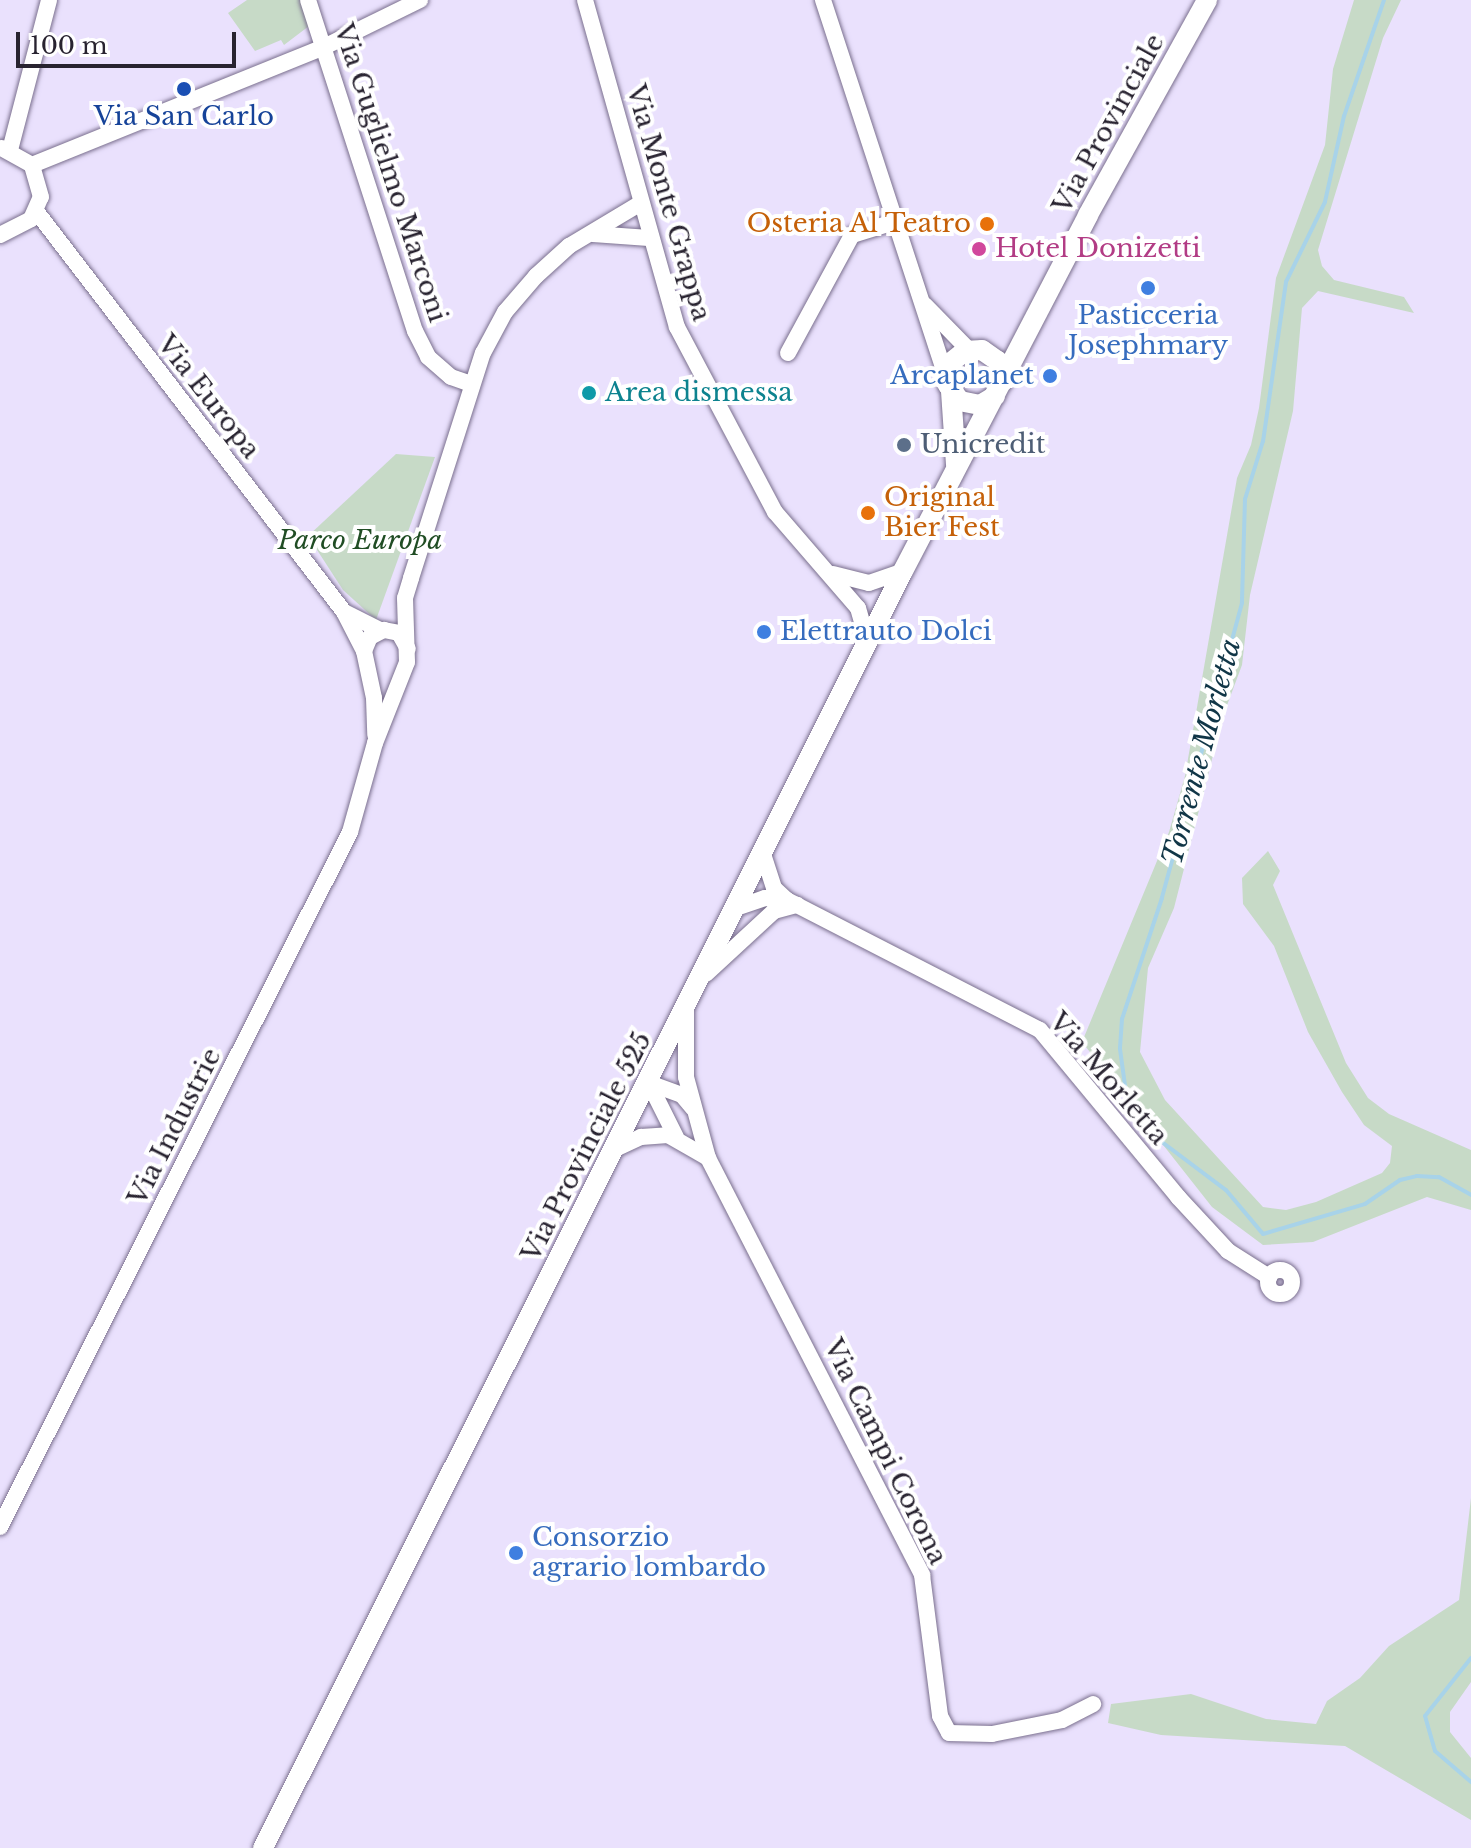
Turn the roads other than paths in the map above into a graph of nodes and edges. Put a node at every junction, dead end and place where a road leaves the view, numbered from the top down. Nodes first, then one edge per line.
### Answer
1 (49, 0) edge
2 (308, 0) edge
3 (420, 0) edge
4 (585, 0) edge
5 (823, 0) edge
6 (1207, 0) edge
7 (324, 47) junction
8 (5, 149) edge
9 (32, 165) junction
10 (641, 203) junction
11 (36, 211) junction
12 (894, 222) junction
13 (592, 234) junction
14 (0, 235) edge
15 (649, 238) junction
16 (1060, 275) joint
17 (921, 301) junction
18 (1035, 324) junction
19 (976, 350) junction
20 (788, 353) dead end
21 (471, 384) junction
22 (949, 386) junction
23 (999, 389) junction
24 (956, 469) junction
25 (903, 571) junction
26 (828, 572) junction
27 (405, 598) junction
28 (344, 612) junction
29 (382, 630) junction
30 (868, 644) junction
31 (408, 656) junction
32 (365, 657) junction
33 (375, 743) junction
34 (763, 854) junction
35 (792, 903) junction
36 (736, 908) junction
37 (702, 978) junction
38 (686, 1010) junction
39 (649, 1083) junction
40 (694, 1109) junction
41 (676, 1137) junction
42 (615, 1149) junction
43 (708, 1158) junction
44 (1269, 1277) dead end
45 (0, 1527) edge
46 (1093, 1704) dead end
47 (263, 1848) edge

1 - 8 street
2 - 7 street, Via Guglielmo Marconi
3 - 7 street
4 - 10 street, Via Monte Grappa
5 - 12 street
6 - 16 main road, Via Provinciale
7 - 9 street
7 - 21 street, Via Guglielmo Marconi
8 - 9 street
9 - 11 street
10 - 13 street, Via Industrie
10 - 15 street, Via Monte Grappa
11 - 14 street
11 - 28 street, Via Europa
12 - 17 street
12 - 20 street
13 - 15 street
13 - 21 street, Via Industrie
15 - 26 street, Via Monte Grappa
16 - 18 main road, Via Provinciale 525
17 - 19 street
17 - 22 street
18 - 19 main road
18 - 23 main road, Via Provinciale 525
19 - 22 main road
19 - 23 main road
21 - 27 street, Via Industrie
22 - 23 main road
22 - 24 main road
23 - 24 main road, Via Provinciale 525
24 - 25 main road, Via Provinciale 525
25 - 26 street
25 - 30 main road, Via Provinciale 525
26 - 30 street
27 - 29 street, Via Industrie
27 - 31 street, Via Industrie
28 - 29 street, Via Europa
28 - 32 street, Via Europa
29 - 31 street
29 - 32 street, Via Industrie
30 - 34 main road, Via Provinciale 525
31 - 32 street
31 - 33 street, Via Industrie
32 - 33 street, Via Industrie
33 - 45 street, Via Industrie
34 - 35 street
34 - 36 main road, Via Provinciale 525
35 - 36 street
35 - 37 street
35 - 44 street, Via Morletta
36 - 37 main road, Via Provinciale 525
37 - 38 main road, Via Provinciale 525
38 - 39 main road, Via Provinciale 525
38 - 40 street, Via Campi Corona
39 - 40 street
39 - 41 street
39 - 42 main road, Via Provinciale 525
40 - 43 street, Via Campi Corona
41 - 42 street
41 - 43 street, Via Campi Corona
42 - 47 main road, Via Provinciale 525
43 - 46 street, Via Campi Corona

